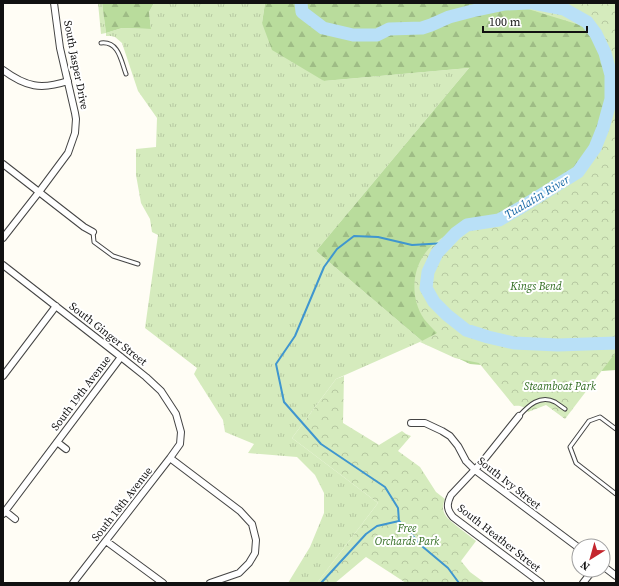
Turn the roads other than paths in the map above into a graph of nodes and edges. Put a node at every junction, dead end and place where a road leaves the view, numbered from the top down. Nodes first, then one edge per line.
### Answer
1 (54, 3) edge
2 (101, 43) dead end
3 (3, 70) edge
4 (126, 74) dead end
5 (68, 81) junction
6 (3, 164) edge
7 (39, 192) junction
8 (93, 232) joint
9 (3, 238) edge
10 (138, 264) dead end
11 (3, 265) edge
12 (56, 306) junction
13 (121, 357) junction
14 (3, 376) edge
15 (565, 409) dead end
16 (518, 416) joint
17 (412, 423) dead end
18 (616, 429) edge
19 (181, 434) joint
20 (57, 442) junction
21 (66, 449) dead end
22 (170, 458) junction
23 (475, 470) junction
24 (616, 494) edge
25 (4, 512) edge
26 (15, 519) dead end
27 (106, 541) junction
28 (571, 542) edge
29 (73, 583) edge
30 (163, 583) edge
31 (210, 583) edge
32 (541, 583) edge

1 - 5 street, South Jasper Drive
2 - 4 lane
3 - 5 street
5 - 7 street, South Jasper Drive
6 - 7 street
7 - 8 street
7 - 9 street, South Jasper Drive
8 - 10 lane
11 - 12 street, South Ginger Street
12 - 13 street, South Ginger Street
12 - 14 street
13 - 19 street, South Ginger Street
13 - 20 street, South 19th Avenue
15 - 16 lane
16 - 23 street
17 - 23 street, South Ivy Street
18 - 24 lane
19 - 22 street, South 18th Avenue
20 - 21 street, South 19th Avenue
20 - 25 street, South 19th Avenue
22 - 27 street, South 18th Avenue
22 - 31 street
23 - 28 street, South Ivy Street
23 - 32 street, South Heather Street
25 - 26 street, South 19th Avenue
27 - 29 street, South 18th Avenue
27 - 30 street

